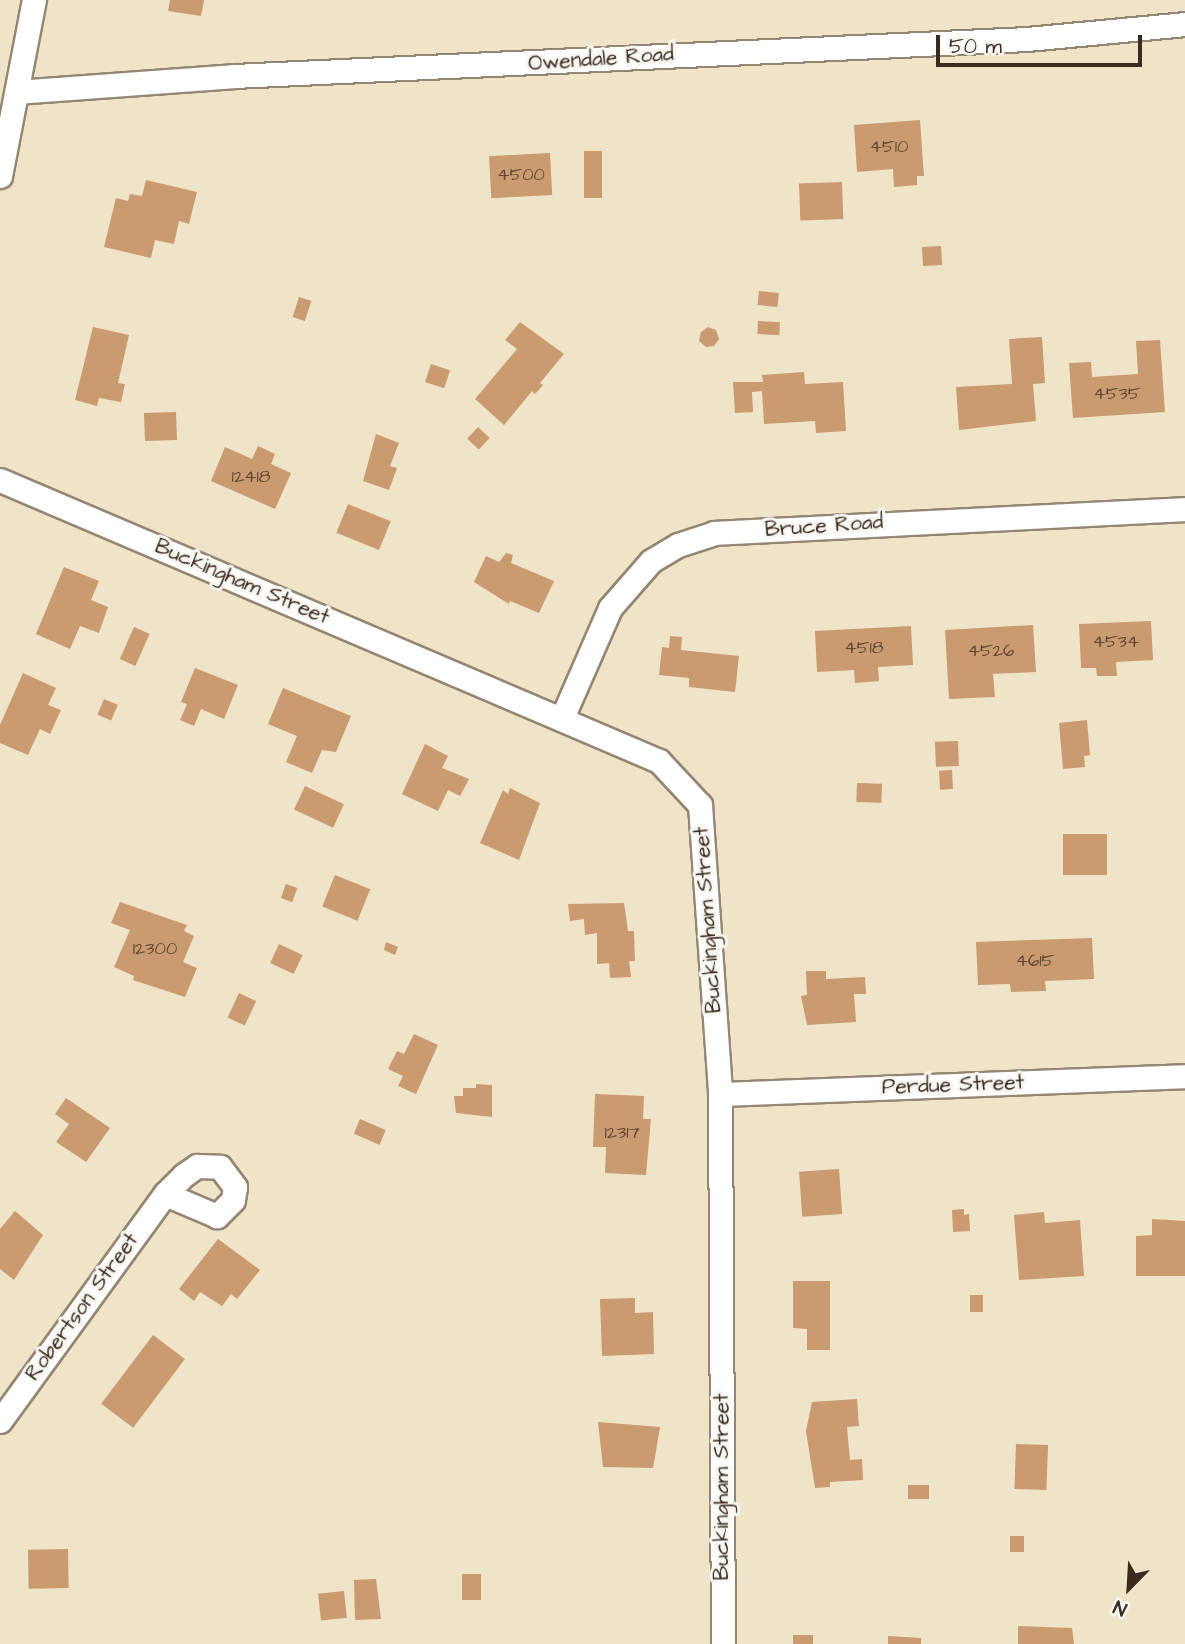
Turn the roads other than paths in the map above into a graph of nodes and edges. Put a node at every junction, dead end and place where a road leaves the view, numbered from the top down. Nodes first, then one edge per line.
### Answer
1 (34, 0) edge
2 (1185, 24) edge
3 (17, 92) junction
4 (0, 176) edge
5 (0, 480) edge
6 (1185, 509) edge
7 (562, 718) junction
8 (1185, 1076) edge
9 (720, 1094) junction
10 (165, 1194) dead end
11 (0, 1421) edge
12 (723, 1644) edge

1 - 3 street
2 - 3 street, Owendale Road
3 - 4 street
5 - 7 street, Buckingham Street
6 - 7 street, Bruce Road
7 - 9 street, Buckingham Street
8 - 9 street, Perdue Street
9 - 12 street, Buckingham Street
10 - 11 street, Robertson Street

